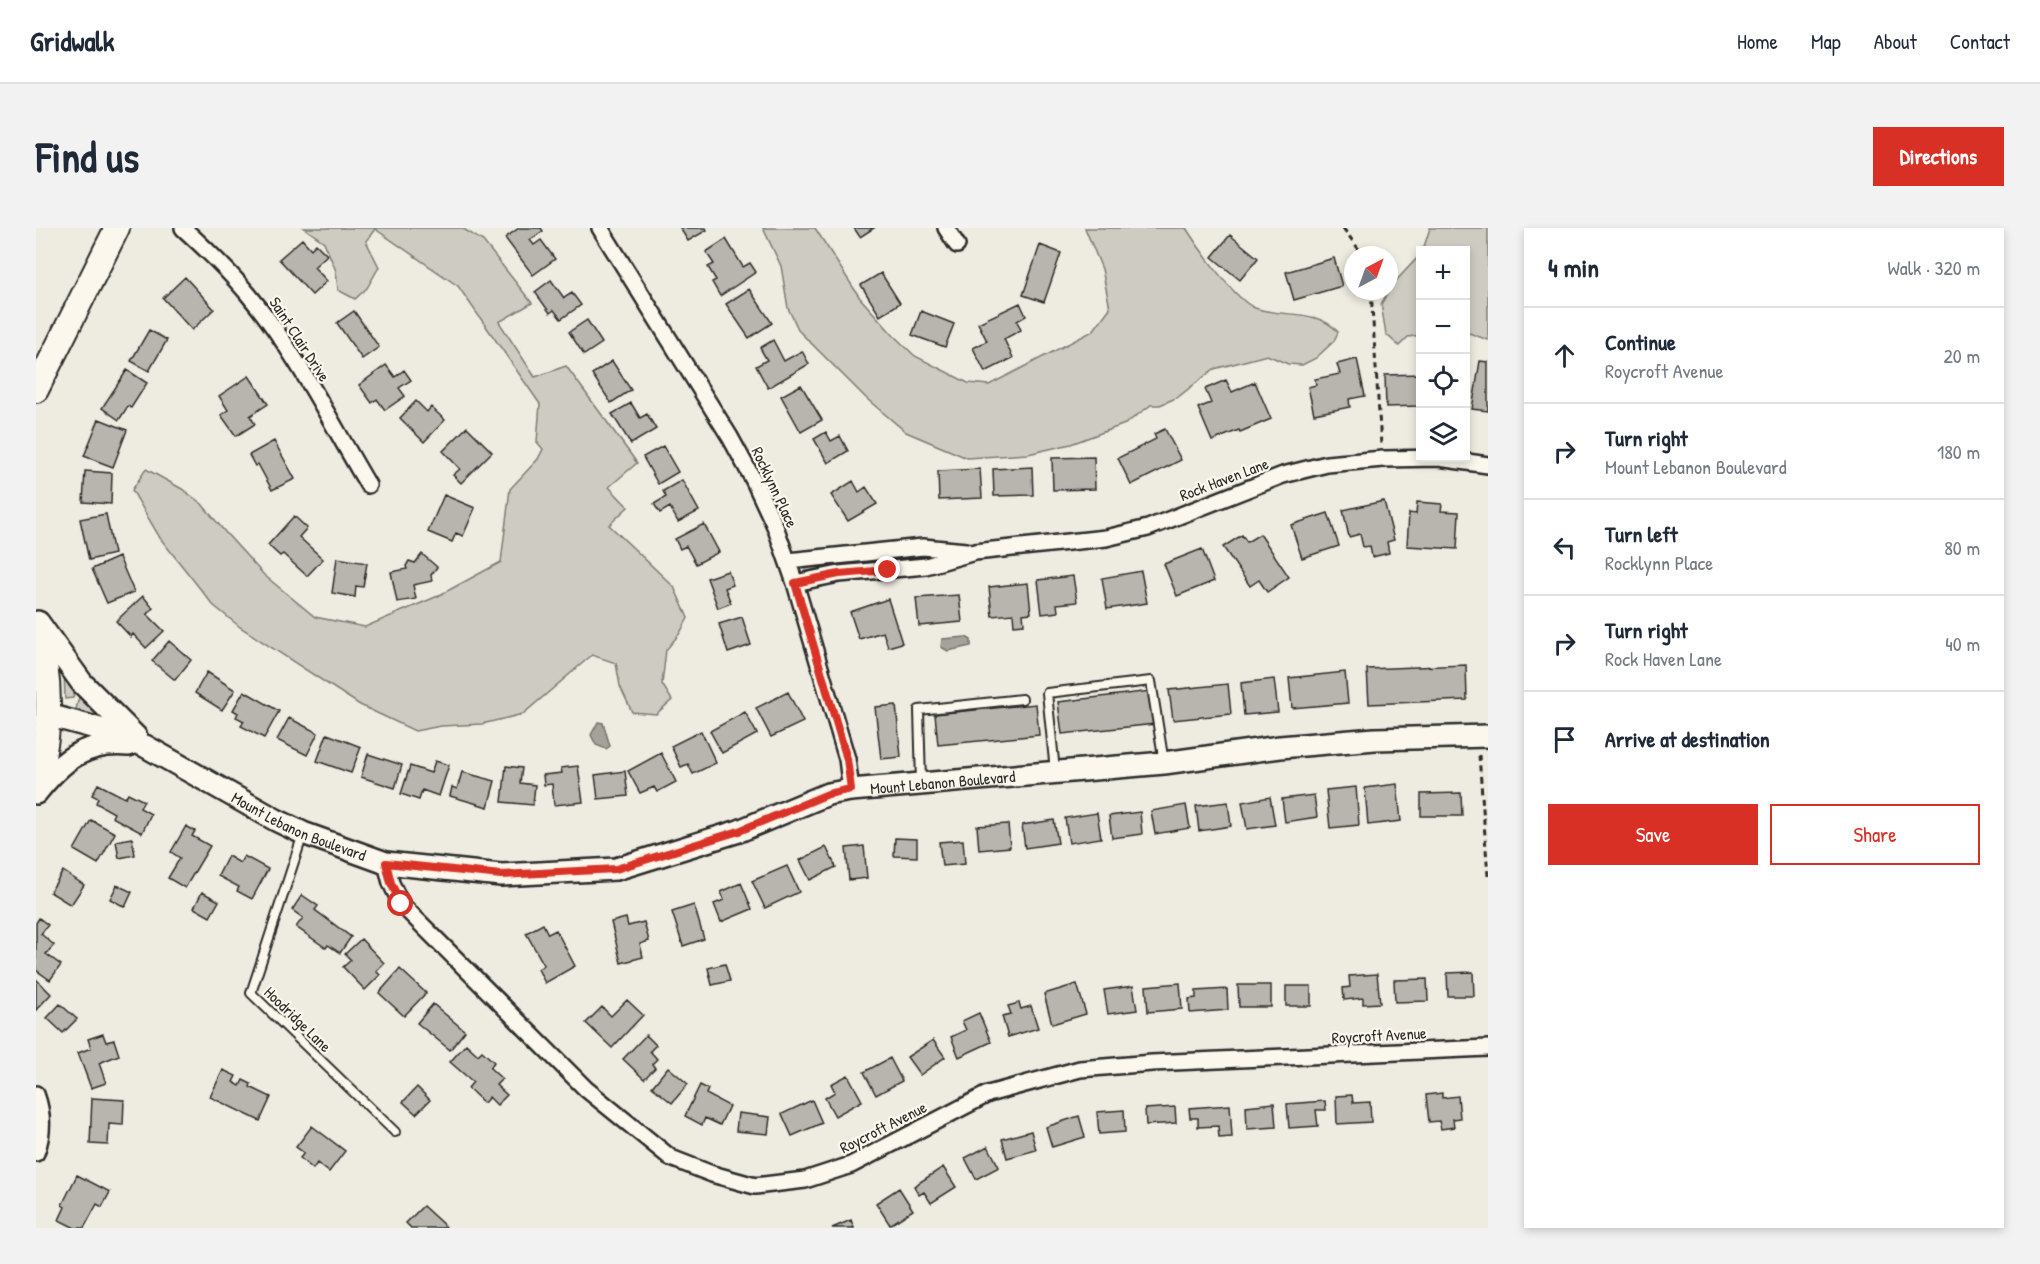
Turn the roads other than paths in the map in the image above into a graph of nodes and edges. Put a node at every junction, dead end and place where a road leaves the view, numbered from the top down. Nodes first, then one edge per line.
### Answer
1 (117, 228) edge
2 (183, 228) edge
3 (600, 228) edge
4 (946, 228) edge
5 (957, 245) dead end
6 (38, 382) edge
7 (1488, 465) edge
8 (368, 485) dead end
9 (887, 550) junction
10 (975, 552) junction
11 (788, 561) junction
12 (888, 570) junction
13 (795, 583) junction
14 (36, 619) edge
15 (36, 625) edge
16 (1022, 699) dead end
17 (48, 715) junction
18 (145, 746) junction
19 (1484, 746) edge
20 (1164, 763) junction
21 (1056, 772) junction
22 (36, 784) edge
23 (921, 784) junction
24 (851, 789) junction
25 (36, 793) edge
26 (303, 833) junction
27 (386, 863) junction
28 (1488, 1048) edge
29 (36, 1094) edge
30 (395, 1132) dead end
31 (36, 1153) edge

1 - 6 main road
2 - 8 street, Saint Clair Drive
3 - 11 street, Rocklynn Place
4 - 5 street
7 - 10 street, Rock Haven Lane
9 - 10 street, Rock Haven Lane
9 - 11 street, Rock Haven Lane
9 - 12 street
10 - 12 street, Rock Haven Lane
11 - 13 street, Rocklynn Place
12 - 13 street, Rock Haven Lane
13 - 24 street, Rocklynn Place
14 - 18 street
15 - 17 main road
16 - 23 lane
17 - 18 street, Mount Lebanon Boulevard
17 - 22 main road
18 - 25 street
18 - 26 street, Mount Lebanon Boulevard
19 - 20 street, Mount Lebanon Boulevard
20 - 21 street, Mount Lebanon Boulevard
20 - 21 lane
21 - 23 street, Mount Lebanon Boulevard
23 - 24 street, Mount Lebanon Boulevard
24 - 27 street, Mount Lebanon Boulevard
26 - 27 street, Mount Lebanon Boulevard
26 - 30 lane, Hoodridge Lane
27 - 28 street, Roycroft Avenue
29 - 31 street

